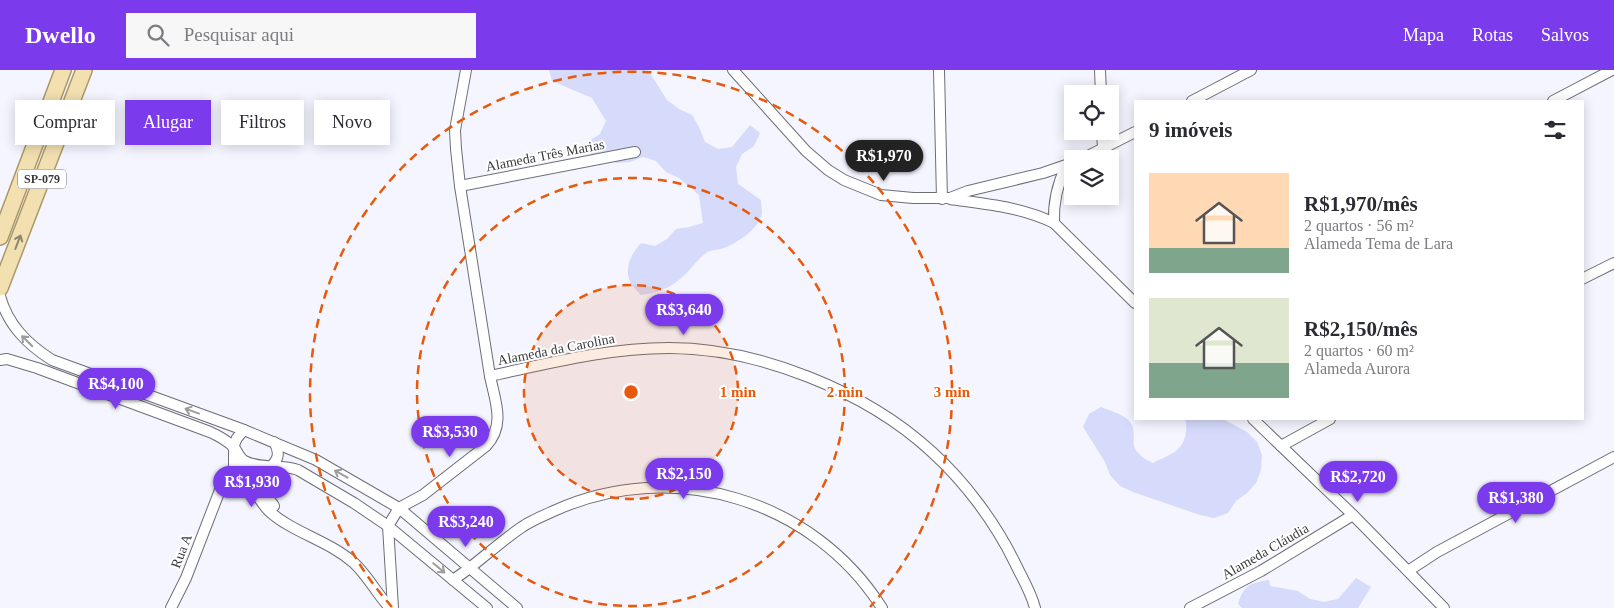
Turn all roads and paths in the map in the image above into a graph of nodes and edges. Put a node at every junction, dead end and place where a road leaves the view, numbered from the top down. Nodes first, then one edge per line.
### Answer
1 (63, 70) edge
2 (84, 70) edge
3 (466, 70) edge
4 (733, 70) edge
5 (939, 70) edge
6 (1100, 70) edge
7 (1251, 70) edge
8 (1612, 70) edge
9 (1100, 85) edge
10 (1194, 100) edge
11 (1554, 100) edge
12 (1134, 133) edge
13 (1102, 140) edge
14 (1103, 149) joint
15 (635, 152) dead end
16 (1064, 165) edge
17 (1064, 174) edge
18 (460, 186) junction
19 (946, 199) junction
20 (5, 209) edge
21 (1054, 223) junction
22 (0, 238) edge
23 (1614, 263) edge
24 (1584, 278) edge
25 (0, 288) edge
26 (0, 296) edge
27 (1134, 302) edge
28 (45, 355) junction
29 (0, 360) edge
30 (40, 369) junction
31 (490, 376) junction
32 (1254, 420) edge
33 (1328, 420) edge
34 (244, 430) junction
35 (274, 442) junction
36 (1281, 446) junction
37 (234, 447) junction
38 (1614, 457) edge
39 (274, 465) junction
40 (248, 478) junction
41 (220, 490) junction
42 (399, 508) junction
43 (1353, 515) junction
44 (278, 516) junction
45 (388, 526) junction
46 (470, 568) junction
47 (1408, 570) junction
48 (453, 580) junction
49 (171, 608) edge
50 (392, 608) edge
51 (487, 608) edge
52 (517, 608) edge
53 (882, 608) edge
54 (1035, 608) edge
55 (1190, 608) edge
56 (1444, 608) edge

1 - 20 main road, SP-079
25 -> 2 main road, SP-079
3 - 18 street, Alameda da Carolina
4 - 19 street
5 - 19 street
6 - 9 street
7 - 10 street
8 - 11 street
12 - 14 street
13 - 14 street
15 - 18 street, Alameda Três Marias
16 - 19 street
17 - 21 street
18 - 31 street, Alameda da Carolina
19 - 21 street
20 - 22 main road, SP-079
21 - 27 street
23 - 24 street
28 -> 26 street
28 - 30 street
34 -> 28 street
29 - 30 street
30 - 37 street
31 - 42 street
31 - 54 street, Alameda da Carolina
32 - 36 street
33 - 36 street
34 - 35 street
34 - 37 street
35 - 39 street
42 -> 35 street
36 - 43 street
37 - 39 street
37 - 40 street
37 - 41 street, Rua A
38 - 47 street
39 - 40 street
39 - 44 street
39 - 45 street
40 - 41 street
40 - 44 street
41 - 49 street, Rua A
42 - 45 street
42 - 46 street
43 - 47 street
43 - 55 street, Alameda Cláudia
44 - 50 street
45 -> 48 street
45 - 50 street
46 - 48 street
46 - 52 street
46 - 53 street
47 - 56 street
48 - 51 street

